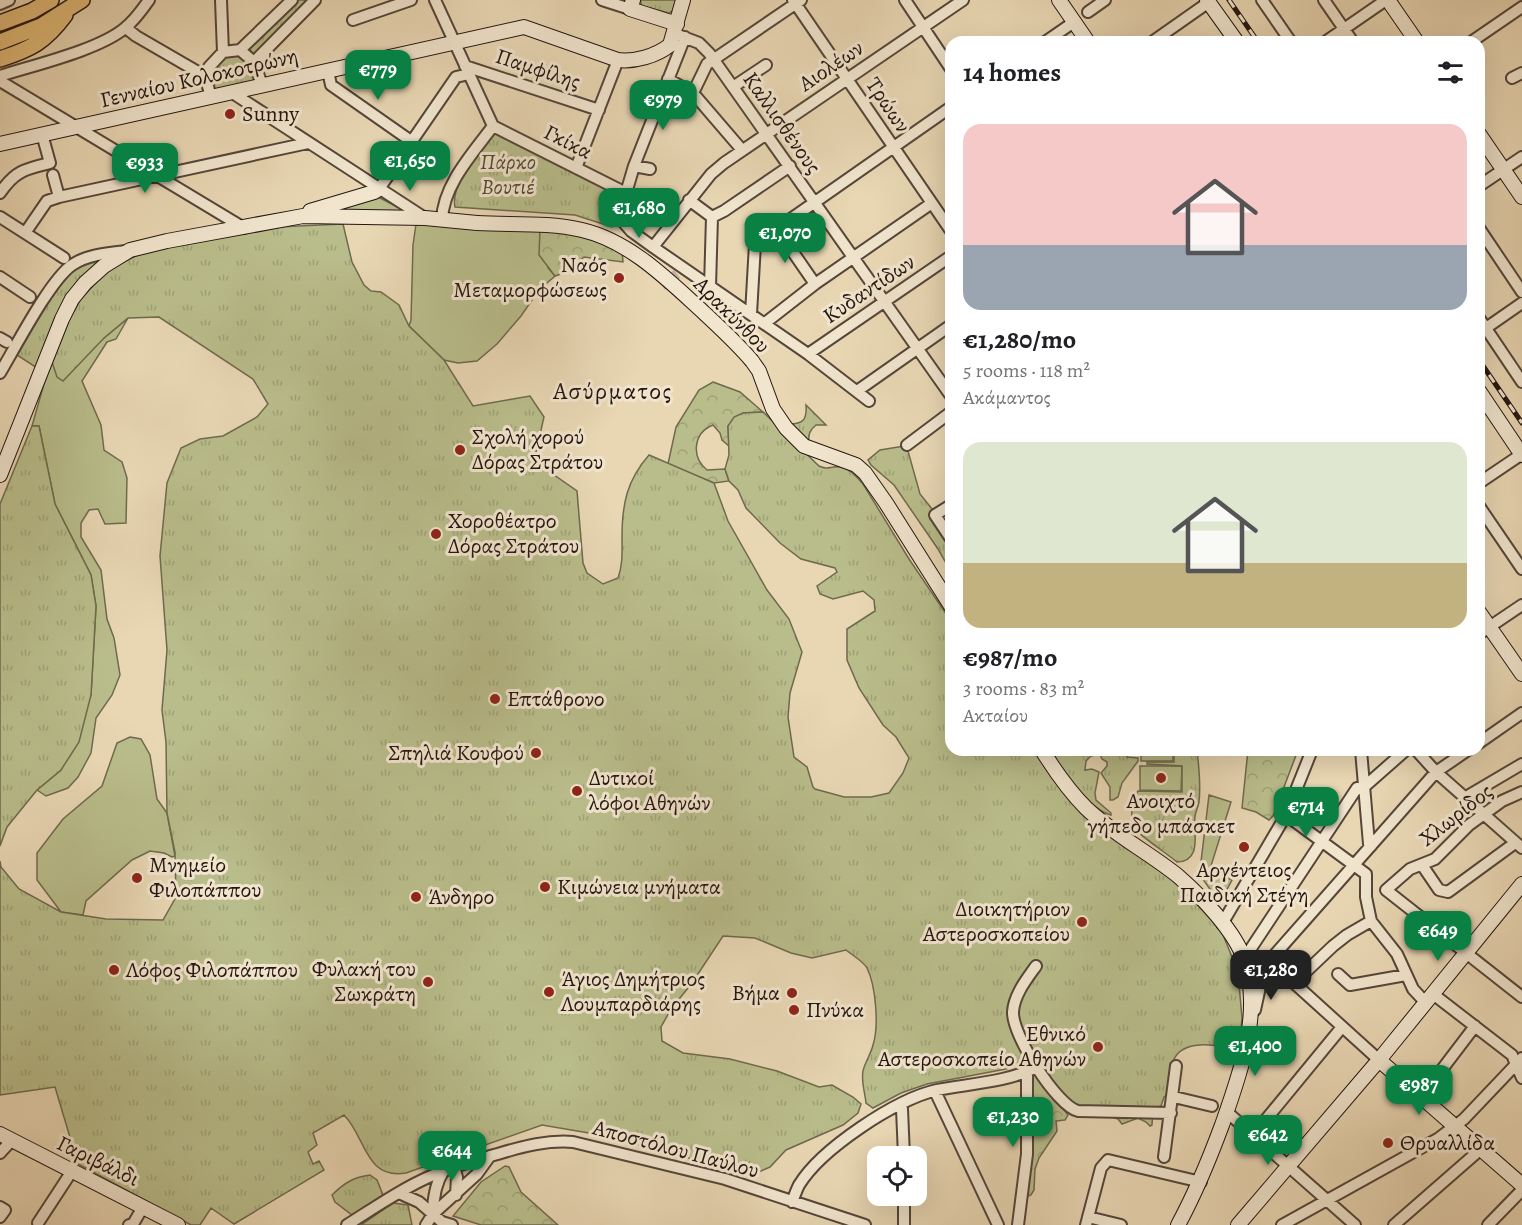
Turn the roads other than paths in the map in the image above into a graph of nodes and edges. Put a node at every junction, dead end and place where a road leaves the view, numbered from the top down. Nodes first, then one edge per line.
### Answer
1 (9, 0) edge
2 (51, 0) edge
3 (82, 0) edge
4 (149, 0) edge
5 (221, 0) edge
6 (292, 0) edge
7 (315, 0) edge
8 (411, 0) edge
9 (435, 0) edge
10 (602, 0) edge
11 (683, 0) edge
12 (905, 0) edge
13 (963, 0) edge
14 (1059, 0) edge
15 (1105, 0) edge
16 (1262, 0) edge
17 (1324, 0) edge
18 (1387, 0) edge
19 (796, 1) edge
20 (1208, 1) edge
21 (0, 4) edge
22 (632, 4) edge
23 (1522, 7) edge
24 (69, 10) junction
25 (1088, 12) dead end
26 (353, 20) dead end
27 (1074, 22) junction
28 (0, 23) edge
29 (923, 27) junction
30 (126, 28) junction
31 (1344, 29) junction
32 (679, 31) junction
33 (1054, 36) edge
34 (1084, 36) edge
35 (1160, 36) edge
36 (1233, 36) edge
37 (1287, 36) edge
38 (1334, 36) edge
39 (1349, 36) edge
40 (1413, 36) edge
41 (1480, 36) edge
42 (0, 42) edge
43 (454, 42) junction
44 (240, 51) junction
45 (223, 52) junction
46 (0, 59) edge
47 (618, 60) junction
48 (713, 60) junction
49 (945, 60) edge
50 (254, 62) junction
51 (766, 65) dead end
52 (467, 70) junction
53 (328, 71) junction
54 (205, 76) junction
55 (0, 78) edge
56 (668, 79) junction
57 (847, 79) junction
58 (262, 85) junction
59 (733, 87) junction
60 (231, 92) junction
61 (693, 93) junction
62 (211, 97) junction
63 (599, 110) junction
64 (945, 112) edge
65 (493, 126) junction
66 (76, 127) junction
67 (42, 134) junction
68 (766, 134) junction
69 (411, 141) junction
70 (308, 143) junction
71 (1485, 143) edge
72 (0, 144) edge
73 (894, 147) junction
74 (742, 150) junction
75 (1522, 157) edge
76 (634, 165) junction
77 (790, 166) junction
78 (576, 168) junction
79 (52, 169) junction
80 (650, 169) dead end
81 (1503, 170) junction
82 (160, 177) junction
83 (1485, 182) edge
84 (379, 189) junction
85 (626, 192) junction
86 (0, 193) edge
87 (59, 197) junction
88 (1522, 197) edge
89 (689, 200) junction
90 (814, 203) junction
91 (932, 203) junction
92 (303, 216) junction
93 (0, 217) edge
94 (712, 217) junction
95 (425, 218) junction
96 (442, 220) junction
97 (945, 222) edge
98 (244, 228) junction
99 (777, 229) junction
100 (25, 233) junction
101 (1485, 237) edge
102 (653, 247) junction
103 (130, 250) junction
104 (854, 257) junction
105 (64, 258) dead end
106 (945, 260) edge
107 (0, 277) edge
108 (815, 284) junction
109 (710, 287) junction
110 (1522, 292) edge
111 (30, 297) dead end
112 (885, 302) junction
113 (1522, 303) edge
114 (751, 314) junction
115 (765, 323) junction
116 (1486, 328) joint
117 (945, 329) edge
118 (917, 348) junction
119 (808, 354) junction
120 (0, 373) edge
121 (1522, 382) edge
122 (945, 388) edge
123 (857, 391) junction
124 (869, 401) dead end
125 (1485, 404) edge
126 (945, 416) edge
127 (907, 445) dead end
128 (1522, 455) edge
129 (0, 475) edge
130 (1485, 479) edge
131 (945, 509) edge
132 (1485, 515) edge
133 (945, 530) edge
134 (1522, 569) edge
135 (945, 596) edge
136 (1522, 605) edge
137 (1485, 629) edge
138 (1485, 631) edge
139 (1522, 674) edge
140 (1522, 713) edge
141 (1485, 738) edge
142 (1046, 756) edge
143 (1310, 756) edge
144 (1361, 756) edge
145 (1399, 756) edge
146 (1421, 756) edge
147 (1459, 756) edge
148 (1522, 764) edge
149 (1436, 772) junction
150 (1364, 788) junction
151 (1522, 792) edge
152 (1466, 797) junction
153 (1484, 814) junction
154 (1286, 815) junction
155 (1321, 841) junction
156 (1519, 845) edge
157 (1371, 846) junction
158 (1354, 865) junction
159 (1422, 865) junction
160 (1522, 884) edge
161 (1371, 921) junction
162 (1222, 924) junction
163 (1466, 953) junction
164 (1244, 959) junction
165 (1036, 966) dead end
166 (1338, 974) dead end
167 (1406, 975) junction
168 (1522, 997) edge
169 (1429, 998) junction
170 (1475, 1026) junction
171 (1342, 1027) junction
172 (1249, 1034) junction
173 (1379, 1060) junction
174 (1518, 1060) edge
175 (1176, 1066) dead end
176 (1032, 1069) junction
177 (1522, 1078) edge
178 (935, 1091) junction
179 (1174, 1096) junction
180 (1421, 1097) junction
181 (900, 1104) junction
182 (1212, 1106) dead end
183 (1227, 1112) junction
184 (1171, 1113) junction
185 (1455, 1127) junction
186 (1254, 1134) junction
187 (5, 1137) edge
188 (904, 1146) edge
189 (1481, 1149) junction
190 (0, 1153) edge
191 (460, 1154) dead end
192 (490, 1156) junction
193 (1164, 1156) dead end
194 (1289, 1166) junction
195 (449, 1168) junction
196 (72, 1171) junction
197 (1201, 1182) junction
198 (1522, 1185) edge
199 (1522, 1190) edge
200 (399, 1193) junction
201 (456, 1195) junction
202 (793, 1199) junction
203 (1328, 1200) junction
204 (904, 1206) edge
205 (143, 1207) junction
206 (433, 1214) junction
207 (1087, 1221) edge
208 (38, 1223) dead end
209 (131, 1225) edge
210 (178, 1225) edge
211 (347, 1225) edge
212 (426, 1225) edge
213 (452, 1225) edge
214 (866, 1225) edge
215 (903, 1225) edge
216 (998, 1225) edge
217 (1018, 1225) edge
218 (1121, 1225) edge
219 (1179, 1225) edge
220 (1238, 1225) edge
221 (1282, 1225) edge
222 (1355, 1225) edge
223 (1394, 1225) edge
224 (1488, 1225) edge

1 - 21 street
2 - 28 main road
3 - 24 main road
4 - 30 street
5 - 45 street
6 - 44 street
7 - 50 street
8 - 26 street
9 - 43 street
10 - 22 street
11 - 32 street
12 - 29 street
13 - 29 street, Αιολέων
14 - 27 street
15 - 25 street
16 - 37 street
17 - 31 street
18 - 31 street
18 - 40 street
19 - 48 street
19 - 57 street, Τρώων
20 - 35 street
20 - 36 street
22 - 32 street
23 - 41 street
24 - 42 main road
24 - 46 main road
27 - 33 street
27 - 34 street
29 - 49 street
29 - 57 street, Αιολέων
30 - 54 street
30 - 55 street
31 - 38 street
31 - 39 street
32 - 47 street, Γενναίου Κολοκοτρώνη
32 - 48 street, Καλλισθένους
32 - 56 street
43 - 47 street, Γενναίου Κολοκοτρώνη
43 - 52 street
43 - 53 street, Γενναίου Κολοκοτρώνη
44 - 45 street
44 - 50 street
45 - 54 street
47 - 63 street
48 - 59 street, Καλλισθένους
48 - 61 street
50 - 58 street
51 - 59 street
52 - 63 street, Παμφίλης
52 - 65 street
52 - 69 street
53 - 58 street, Γενναίου Κολοκοτρώνη
53 - 69 street
54 - 62 street
55 - 66 street
56 - 61 street
56 - 76 street
57 - 68 street, Αιολέων
57 - 73 street, Τρώων
58 - 60 street, Γενναίου Κολοκοτρώνη
59 - 68 street, Καλλισθένους
60 - 62 street, Γενναίου Κολοκοτρώνη
60 - 70 street
61 - 74 street
62 - 66 street, Γενναίου Κολοκοτρώνη
63 - 78 street
64 - 73 street
65 - 78 street, Γκίκα
65 - 96 street
66 - 67 street, Γενναίου Κολοκοτρώνη
66 - 82 street
67 - 72 street, Γενναίου Κολοκοτρώνη
67 - 79 street
68 - 74 street, Αιολέων
68 - 77 street, Καλλισθένους
69 - 84 street
70 - 82 street
70 - 84 street
71 - 81 street
73 - 90 street
73 - 91 street, Τρώων
74 - 89 street, Αιολέων
75 - 81 street
76 - 80 street
76 - 85 street
77 - 90 street, Καλλισθένους
77 - 94 street
78 - 85 street, Γκίκα
79 - 86 street
79 - 87 street
81 - 83 street
81 - 88 street
82 - 87 street
82 - 98 street
84 - 92 street
84 - 95 street
85 - 102 street
87 - 100 street
89 - 94 street
89 - 102 street, Αιολέων
90 - 99 street
90 - 104 street, Καλλισθένους
91 - 97 street, Τρώων
91 - 104 street
92 - 95 street, Αρακύνθου
92 - 98 street, Αρακύνθου
93 - 100 street
94 - 109 street
95 - 96 street, Αρακύνθου
96 - 135 street, Αρακύνθου, bridge
98 - 103 street, Αρακύνθου
99 - 108 street
99 - 114 street
100 - 105 street
101 - 110 street
102 - 109 street
103 - 120 street
103 - 129 street
104 - 108 street
104 - 112 street, Καλλισθένους
106 - 112 street, Κυδαντίδων
107 - 111 street
108 - 115 street
109 - 114 street
112 - 118 street, Καλλισθένους
112 - 119 street, Κυδαντίδων
113 - 116 street
114 - 115 street
115 - 119 street
116 - 121 street
117 - 118 street
118 - 122 street, Καλλισθένους
118 - 123 street
119 - 123 street
123 - 124 street
125 - 128 street
126 - 127 street
128 - 130 street
131 - 133 street
132 - 134 street
136 - 137 street
138 - 139 street
140 - 141 street
142 - 162 street
143 - 154 street
144 - 150 street
145 - 150 street
146 - 149 street
147 - 149 street
148 - 152 street
149 - 152 street
149 - 157 street
150 - 155 street
150 - 157 street
151 - 153 street, Χλωρίδος
152 - 153 street
153 - 156 street
153 - 159 street, Χλωρίδος
154 - 155 street
154 - 162 street
155 - 158 street
155 - 164 street
156 - 159 street
157 - 158 street
158 - 161 street
158 - 172 street
159 - 163 street, Χλωρίδος
160 - 163 street
161 - 167 street
161 - 171 street
162 - 164 street
163 - 168 street
163 - 169 street
164 - 172 street
165 - 176 street
166 - 167 street
167 - 169 street
169 - 170 street
169 - 173 street
170 - 174 street
170 - 180 street
171 - 173 street
171 - 186 street
172 - 183 street
173 - 180 street
173 - 194 street
174 - 177 street
174 - 185 street
175 - 179 street
176 - 178 street
176 - 184 street
176 - 217 street
178 - 181 street
178 - 216 street
179 - 182 street
179 - 184 street
180 - 185 street
181 - 188 street
181 - 202 street
183 - 186 street
183 - 197 street
184 - 193 street
185 - 189 street
185 - 203 street
186 - 194 street
187 - 190 street
187 - 196 street, Γαριβάλδι
189 - 198 street
189 - 223 street
191 - 195 street
192 - 195 street, Αποστόλου Παύλου
192 - 201 street
192 - 202 street, Αποστόλου Παύλου
194 - 203 street
194 - 220 street
195 - 200 street, Αποστόλου Παύλου
195 - 201 street
195 - 206 street
196 - 205 street, Γαριβάλδι
196 - 208 street
197 - 207 street
197 - 219 street
199 - 224 street
200 - 206 street
200 - 211 street, Αποστόλου Παύλου
201 - 206 street
202 - 214 street, Αποστόλου Παύλου
203 - 221 street
203 - 222 street
204 - 215 street
205 - 209 street
205 - 210 street, Γαριβάλδι
206 - 212 street
206 - 213 street
207 - 218 street

